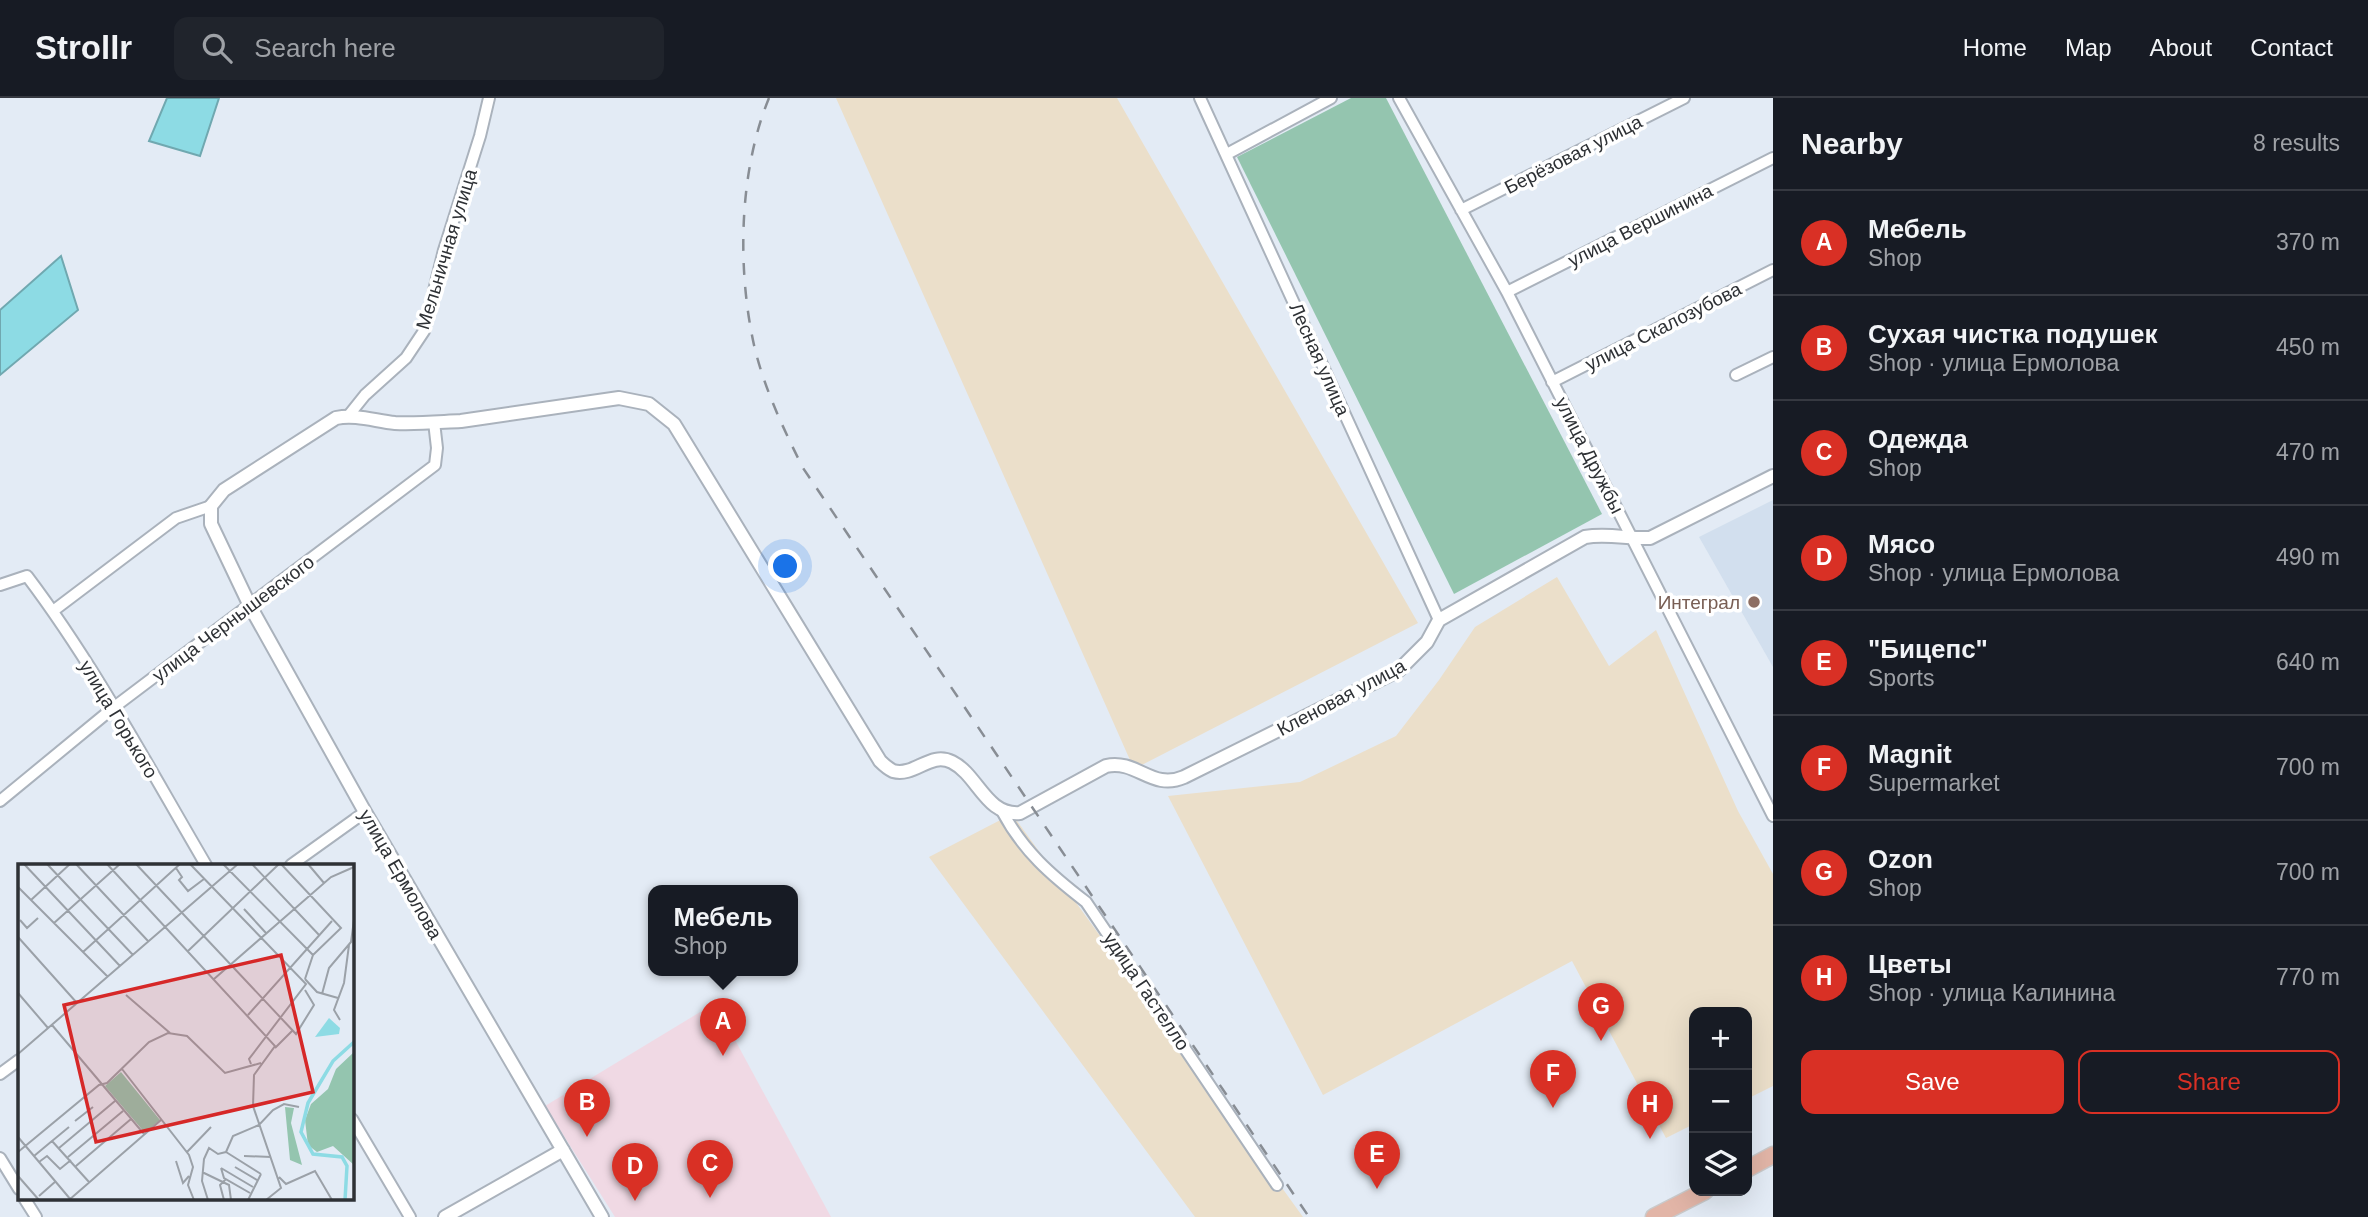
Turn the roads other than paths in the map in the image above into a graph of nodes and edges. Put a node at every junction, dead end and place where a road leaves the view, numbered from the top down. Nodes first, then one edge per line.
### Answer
1 (489, 98) edge
2 (1200, 98) edge
3 (1331, 98) edge
4 (1399, 98) edge
5 (1684, 98) edge
6 (1227, 154) junction
7 (1773, 158) edge
8 (1461, 210) junction
9 (1773, 270) edge
10 (1507, 292) junction
11 (1773, 357) edge
12 (1736, 374) dead end
13 (1552, 382) junction
14 (349, 415) junction
15 (435, 422) junction
16 (1773, 476) edge
17 (211, 506) junction
18 (1632, 539) junction
19 (0, 585) edge
20 (250, 606) junction
21 (53, 611) junction
22 (1439, 620) junction
23 (113, 708) junction
24 (0, 801) edge
25 (1002, 811) junction
26 (365, 813) junction
27 (1773, 816) edge
28 (205, 864) edge
29 (292, 864) edge
30 (18, 1061) edge
31 (0, 1074) edge
32 (354, 1122) edge
33 (564, 1150) junction
34 (1773, 1155) edge
35 (0, 1158) edge
36 (1752, 1166) edge
37 (1277, 1185) dead end
38 (18, 1187) edge
39 (1694, 1196) edge
40 (25, 1200) edge
41 (36, 1217) edge
42 (410, 1217) edge
43 (445, 1217) edge
44 (602, 1217) edge
45 (1654, 1217) edge

1 - 14 street, Мельничная улица
2 - 6 street, Лесная улица
3 - 6 street
4 - 8 street, улица Дружбы
5 - 8 street, Берёзовая улица
6 - 22 street, Лесная улица
7 - 10 street, улица Вершинина
8 - 10 street, улица Дружбы
9 - 13 street, улица Скалозубова
10 - 13 street, улица Дружбы
11 - 12 street
13 - 18 street, улица Дружбы
14 - 15 street
14 - 17 street
15 - 20 street, улица Чернышевского
15 - 25 street
16 - 18 street, Кленовая улица
17 - 20 street, улица Ермолова
17 - 21 street
18 - 22 street, Кленовая улица
18 - 27 street, улица Дружбы
19 - 21 street, улица Горького
20 - 23 street, улица Чернышевского
20 - 26 street, улица Ермолова
21 - 23 street, улица Горького
22 - 25 street, Кленовая улица
23 - 24 street, улица Чернышевского
23 - 28 street, улица Горького
25 - 37 street, удица Гастелло
26 - 29 street
26 - 33 street, улица Ермолова
30 - 31 street
32 - 42 street
33 - 43 street
33 - 44 street, улица Ермолова
34 - 36 main road
35 - 38 street
39 - 45 main road
40 - 41 street

